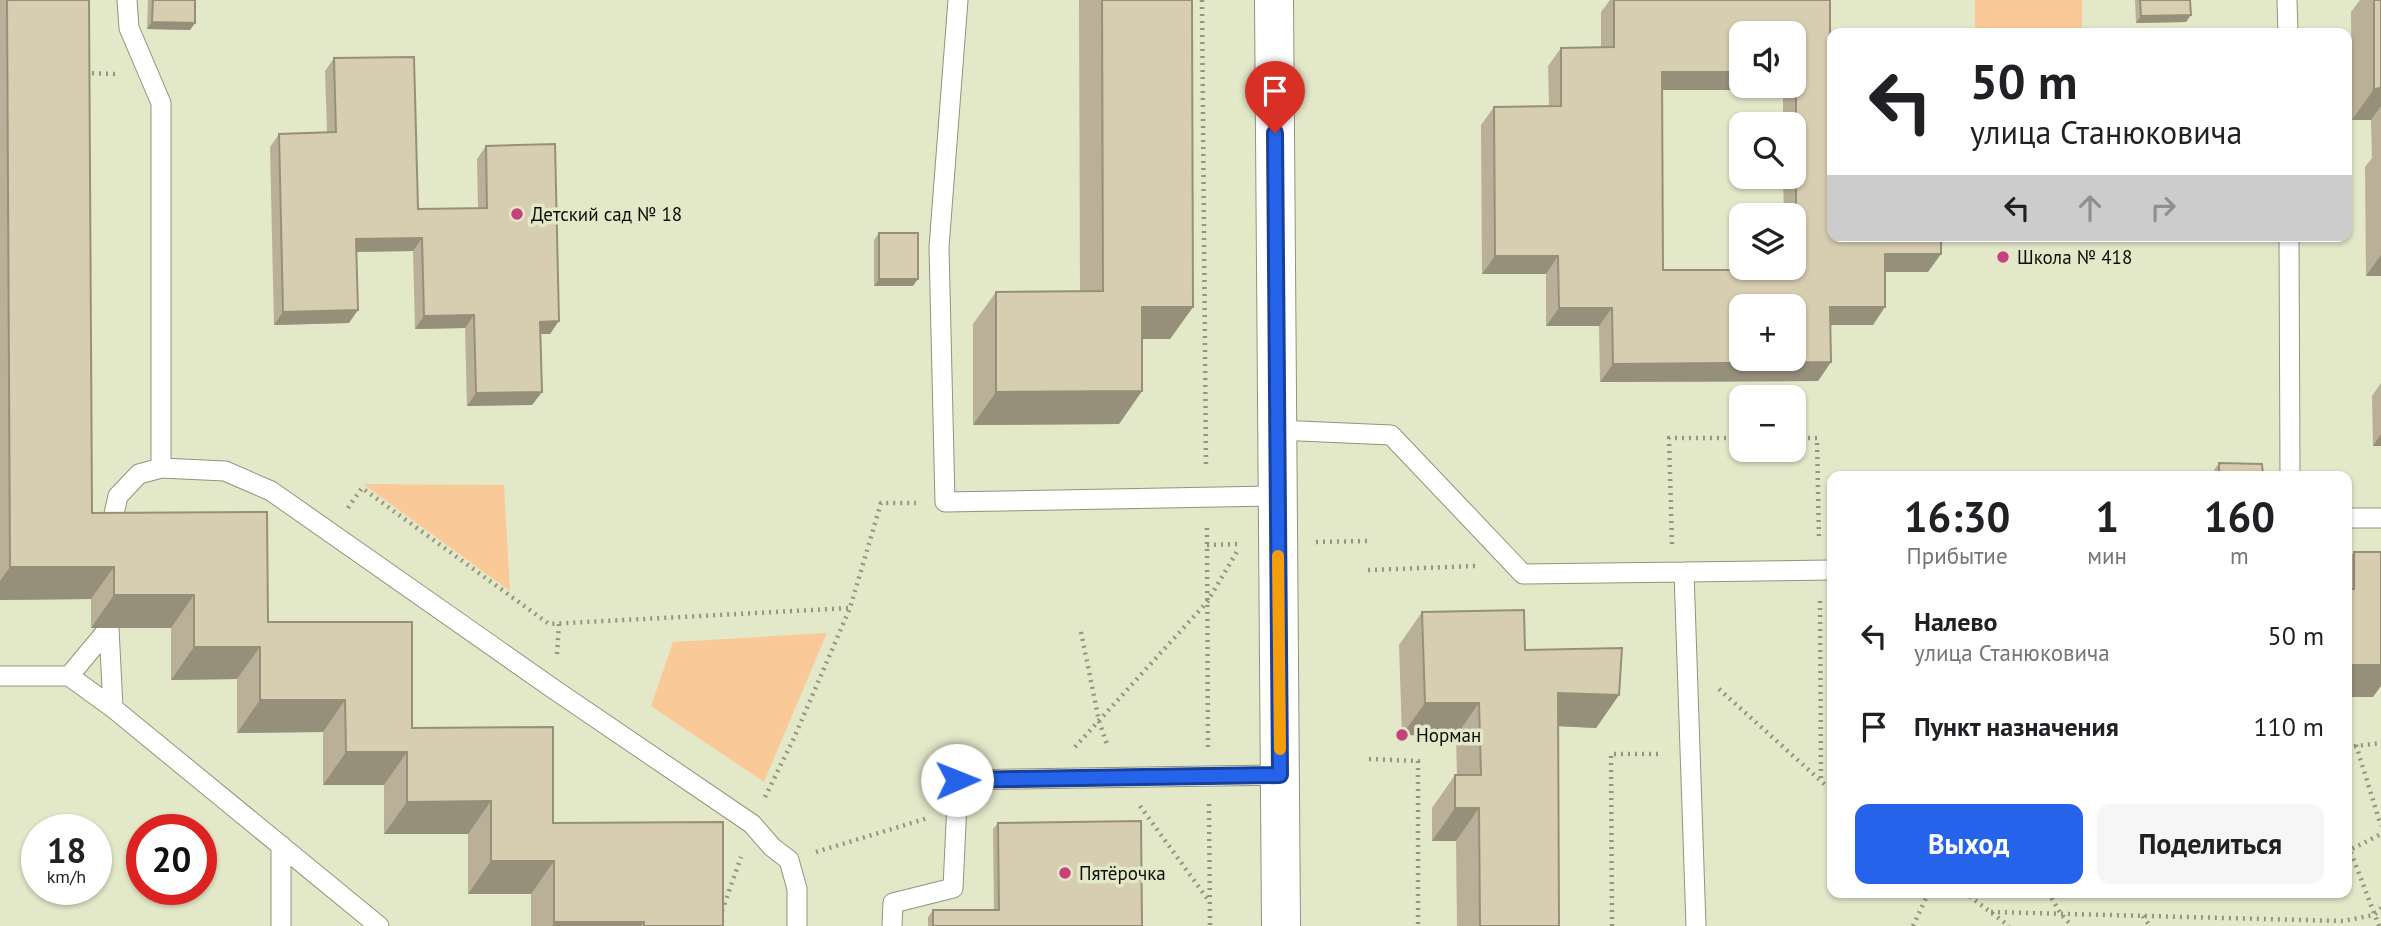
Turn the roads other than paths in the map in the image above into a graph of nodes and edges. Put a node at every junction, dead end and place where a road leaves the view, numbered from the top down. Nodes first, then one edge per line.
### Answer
1 (127, 0) edge
2 (958, 0) edge
3 (1274, 0) edge
4 (2287, 0) edge
5 (2288, 28) edge
6 (2289, 242) edge
7 (1277, 430) junction
8 (161, 468) junction
9 (2290, 471) edge
10 (1278, 496) junction
11 (2352, 517) edge
12 (2381, 518) edge
13 (108, 546) edge
14 (1827, 570) edge
15 (1678, 572) junction
16 (69, 676) junction
17 (0, 677) edge
18 (113, 708) junction
19 (1280, 775) junction
20 (281, 845) junction
21 (281, 926) edge
22 (379, 926) edge
23 (797, 926) edge
24 (892, 926) edge
25 (1281, 926) edge
26 (1696, 926) edge

1 - 8 lane
2 - 10 lane
3 - 7 street
4 - 5 lane
6 - 9 lane
7 - 10 street
7 - 15 lane
8 - 13 lane
8 - 23 lane
10 - 19 street
11 - 12 lane
14 - 15 lane
15 - 26 lane
16 - 17 lane
16 - 18 lane
16 - 18 lane
18 - 20 lane
19 - 24 lane
19 - 25 street
20 - 21 lane
20 - 22 lane

